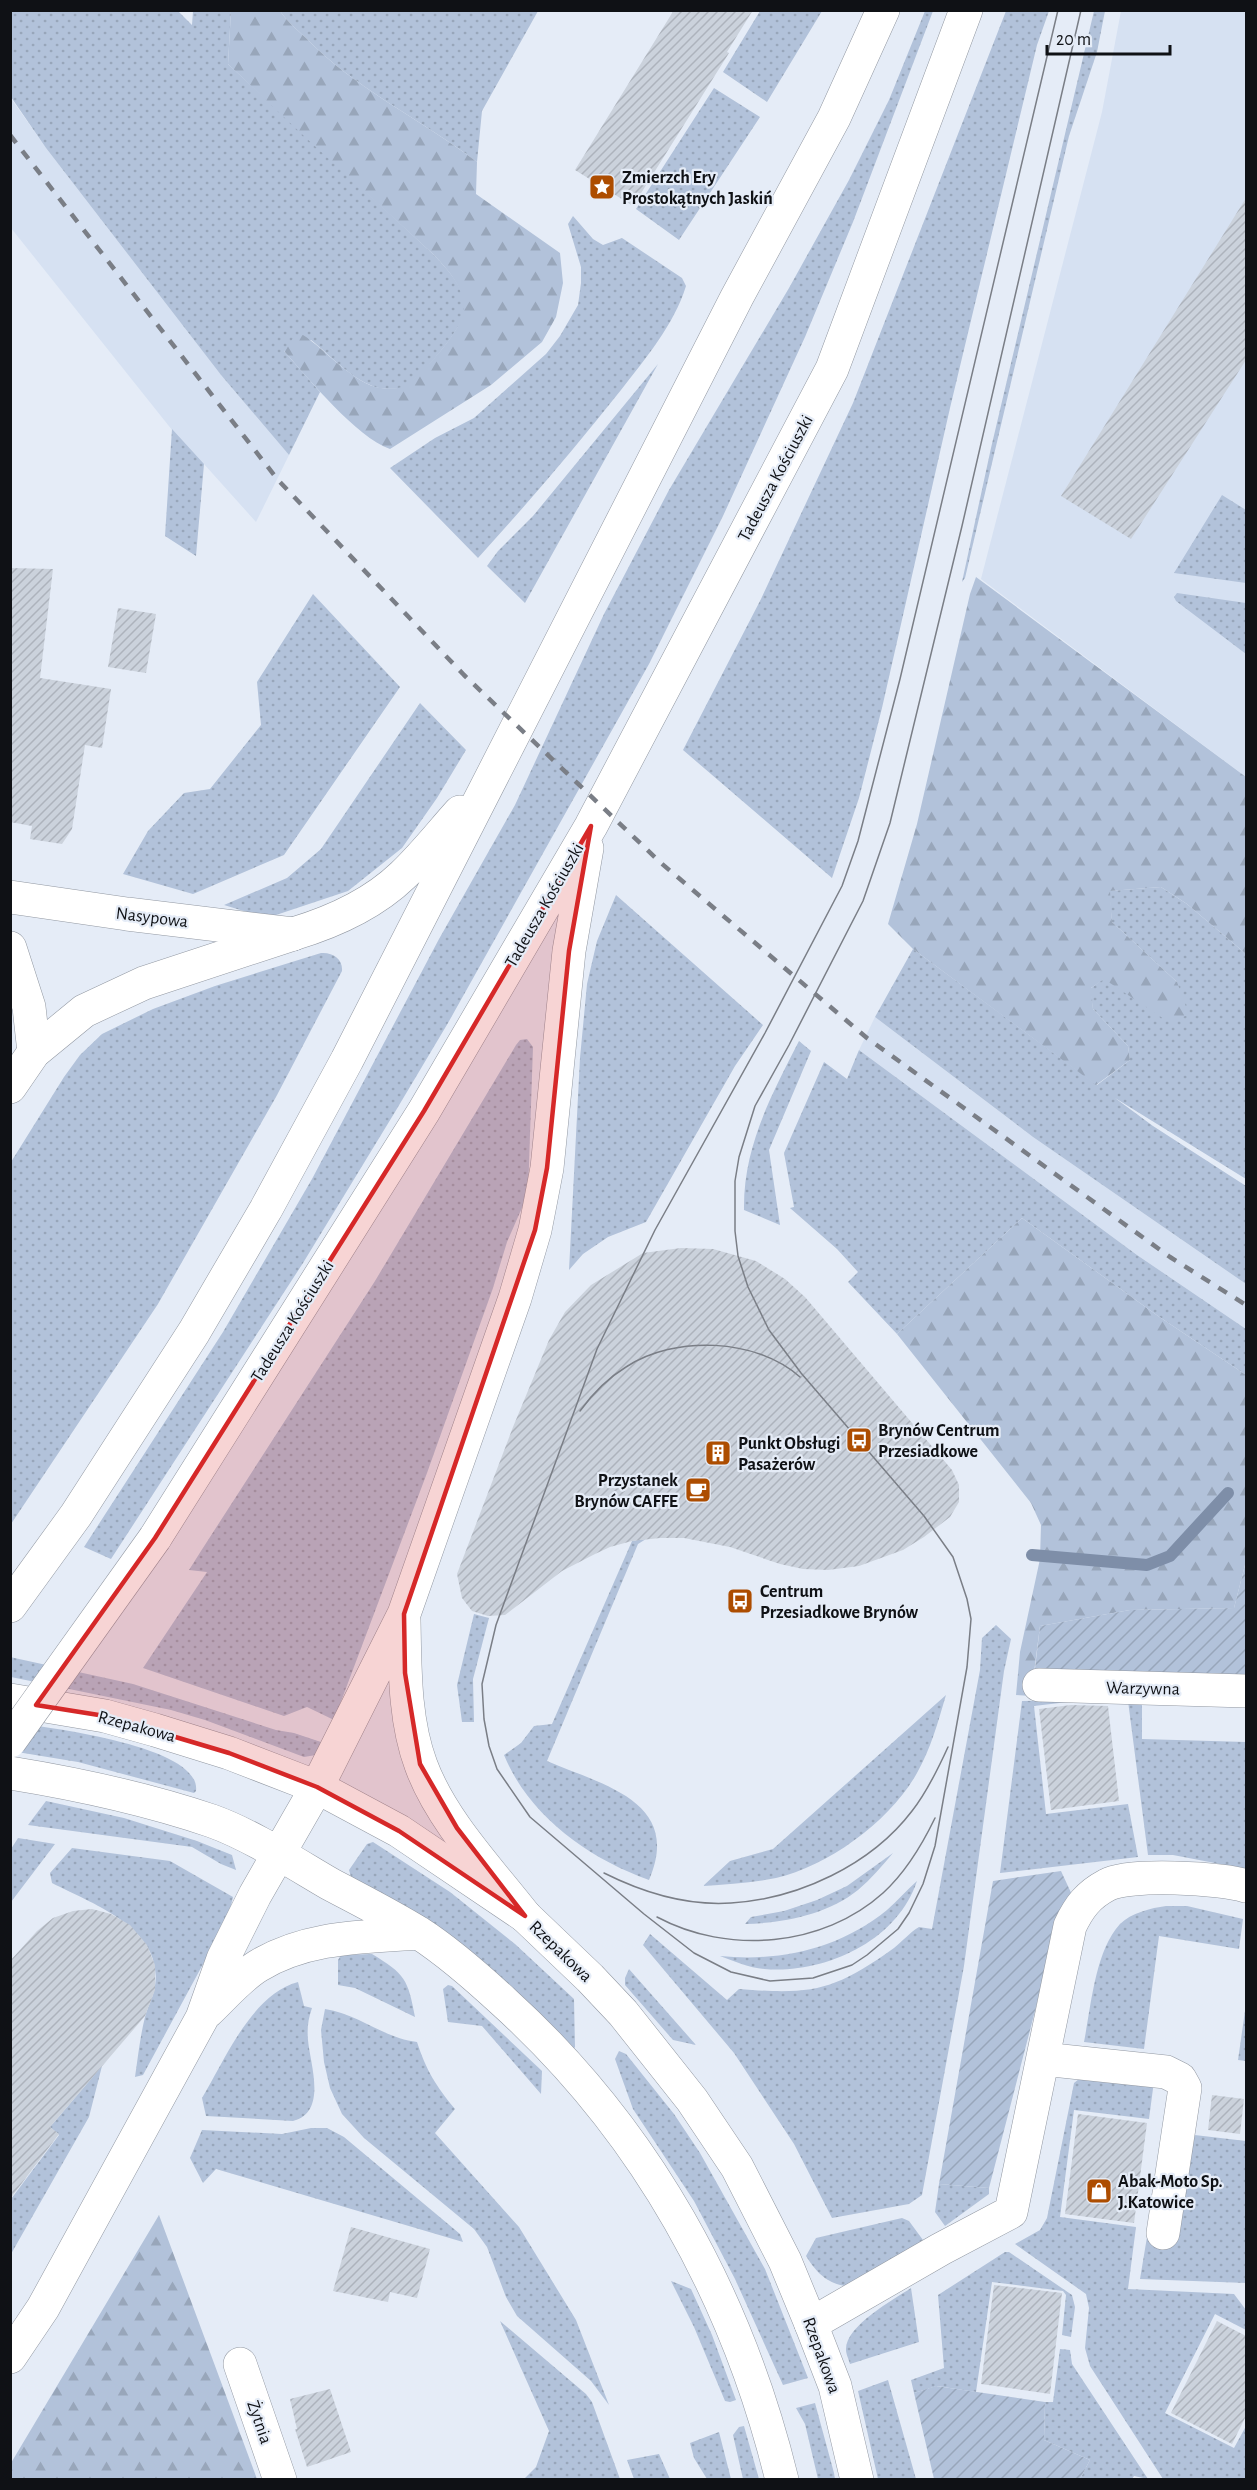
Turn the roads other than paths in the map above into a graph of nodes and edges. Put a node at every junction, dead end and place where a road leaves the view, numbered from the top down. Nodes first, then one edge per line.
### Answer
1 (883, 10) edge
2 (966, 10) edge
3 (489, 779) junction
4 (591, 826) junction
5 (10, 897) edge
6 (293, 934) junction
7 (10, 948) edge
8 (34, 1052) junction
9 (10, 1087) edge
10 (10, 1606) edge
11 (404, 1614) junction
12 (1039, 1685) dead end
13 (1246, 1691) edge
14 (10, 1700) edge
15 (10, 1741) edge
16 (10, 1773) edge
17 (317, 1787) junction
18 (278, 1855) junction
19 (1246, 1886) edge
20 (525, 1916) junction
21 (419, 1933) junction
22 (202, 2018) junction
23 (1043, 2059) junction
24 (1163, 2233) dead end
25 (811, 2324) junction
26 (10, 2357) edge
27 (240, 2364) dead end
28 (280, 2480) edge
29 (782, 2480) edge
30 (857, 2480) edge

1 - 3 main road
2 - 4 main road, Tadeusza Kościuszki
3 - 6 main road
3 - 10 main road
4 - 11 main road
4 - 15 main road, Tadeusza Kościuszki, bridge
5 - 6 main road, Nasypowa
6 - 8 main road
7 - 8 main road
8 - 9 main road
11 - 17 main road
11 - 20 main road
12 - 13 main road, Warzywna
14 - 17 main road, Rzepakowa
16 - 18 main road
17 - 18 main road
17 - 20 main road, Rzepakowa
18 - 21 main road
18 - 22 main road
19 - 23 main road
20 - 25 main road, Rzepakowa
21 - 22 main road
21 - 29 main road
22 - 26 main road
23 - 24 main road
23 - 25 main road
25 - 30 main road, Rzepakowa
27 - 28 main road, Żytnia

